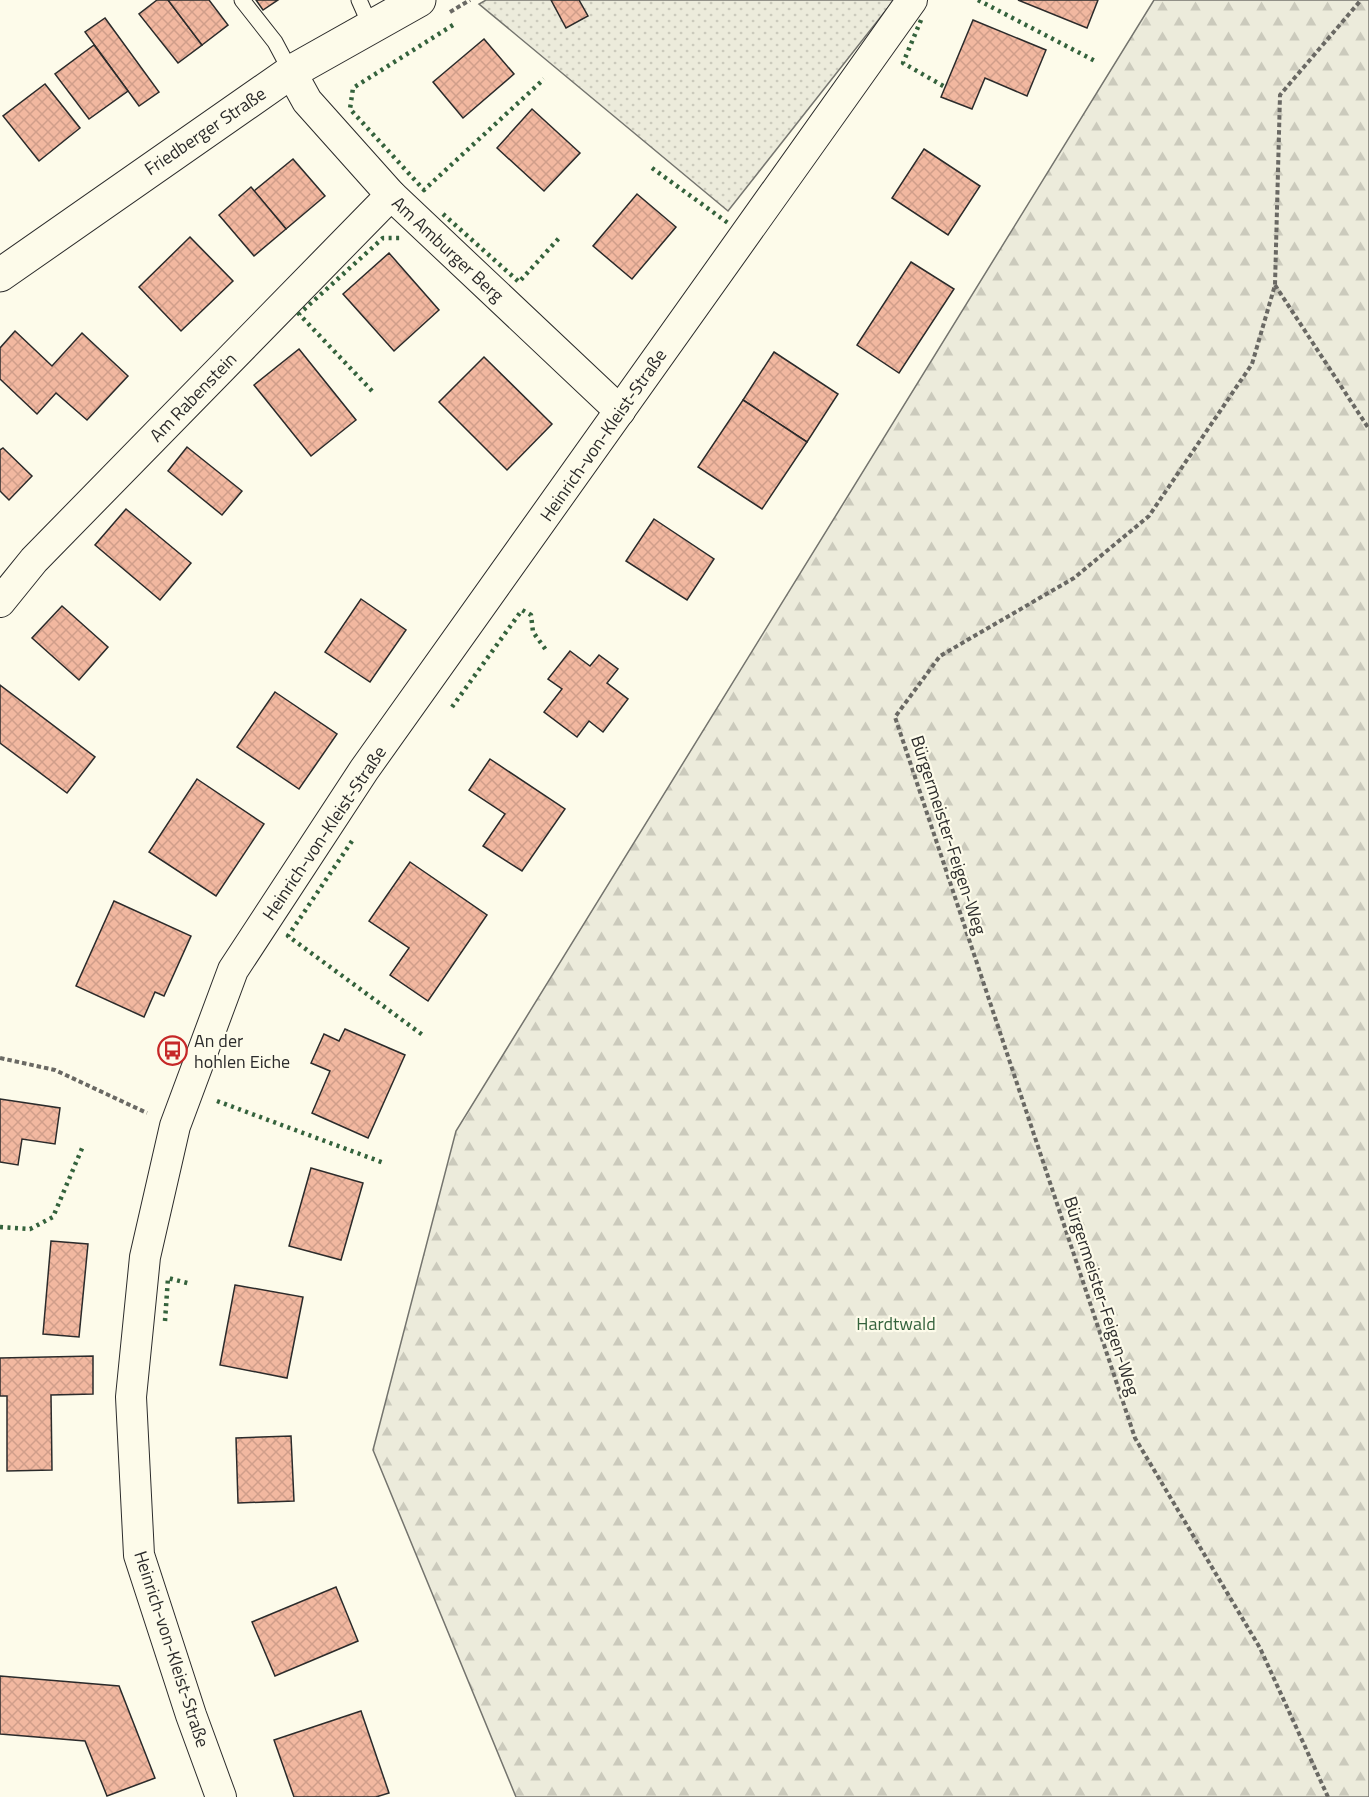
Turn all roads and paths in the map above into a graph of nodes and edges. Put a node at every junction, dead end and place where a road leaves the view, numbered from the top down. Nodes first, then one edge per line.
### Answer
1 (242, 0) edge
2 (419, 0) edge
3 (912, 0) edge
4 (1361, 0) edge
5 (365, 14) edge
6 (291, 72) junction
7 (391, 195) junction
8 (0, 274) edge
9 (1275, 285) junction
10 (620, 411) junction
11 (1369, 429) edge
12 (0, 602) edge
13 (0, 1058) edge
14 (175, 1126) junction
15 (221, 1797) edge
16 (1328, 1797) edge

1 - 6 lane
2 - 5 street, Friedberger Straße
3 - 10 street, Heinrich-von-Kleist-Straße
4 - 9 path, Bürgermeister-Feigen-Weg
5 - 6 street, Friedberger Straße
6 - 7 street, Am Amburger Berg
6 - 8 street, Friedberger Straße
7 - 10 street, Am Amburger Berg
7 - 12 street, Am Rabenstein
9 - 11 path
9 - 16 path, Bürgermeister-Feigen-Weg
10 - 14 street, Heinrich-von-Kleist-Straße
13 - 14 path
14 - 15 street, Heinrich-von-Kleist-Straße

